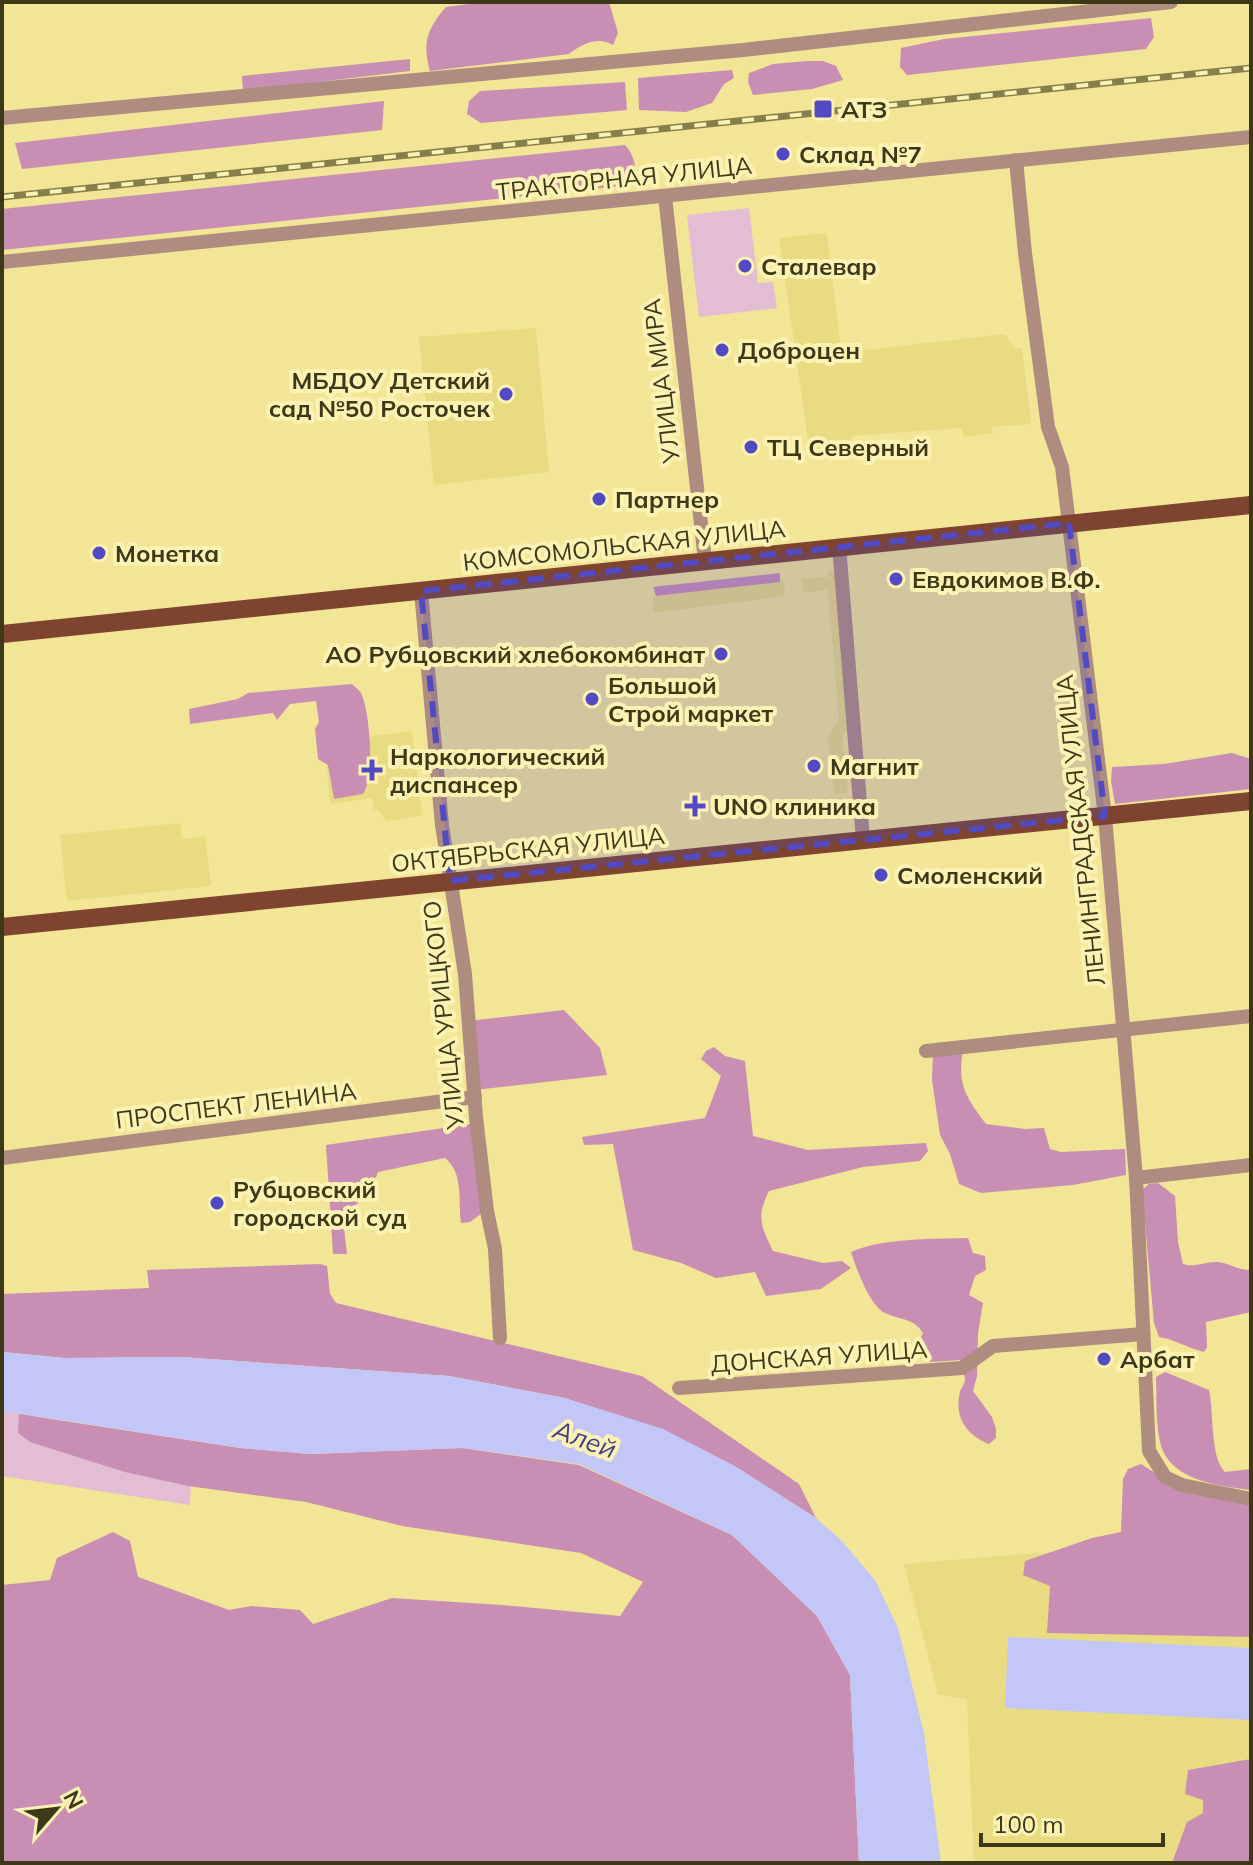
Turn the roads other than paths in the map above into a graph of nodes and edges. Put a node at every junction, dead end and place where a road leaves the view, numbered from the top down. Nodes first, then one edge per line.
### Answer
1 (1171, 2) edge
2 (2, 118) edge
3 (1251, 137) edge
4 (1016, 160) junction
5 (665, 196) junction
6 (2, 262) edge
7 (1251, 505) edge
8 (1069, 523) junction
9 (839, 546) junction
10 (705, 561) junction
11 (421, 591) junction
12 (2, 634) edge
13 (1251, 801) edge
14 (1105, 816) junction
15 (863, 840) junction
16 (450, 881) junction
17 (2, 927) edge
18 (1251, 1016) edge
19 (1122, 1032) junction
20 (926, 1051) dead end
21 (475, 1097) junction
22 (2, 1158) edge
23 (1251, 1165) edge
24 (1136, 1178) junction
25 (1143, 1334) junction
26 (500, 1338) dead end
27 (679, 1388) dead end
28 (1251, 1499) edge

1 - 2 street
3 - 4 street, ТРАКТОРНАЯ УЛИЦА
4 - 5 street, ТРАКТОРНАЯ УЛИЦА
4 - 8 street, ЛЕНИНГРАДСКАЯ УЛИЦА
5 - 6 street, ТРАКТОРНАЯ УЛИЦА
5 - 10 street, УЛИЦА МИРА
7 - 8 main road, КОМСОМОЛЬСКАЯ УЛИЦА
8 - 9 main road, КОМСОМОЛЬСКАЯ УЛИЦА
8 - 14 street, ЛЕНИНГРАДСКАЯ УЛИЦА
9 - 10 main road, КОМСОМОЛЬСКАЯ УЛИЦА
9 - 15 street
10 - 11 main road, КОМСОМОЛЬСКАЯ УЛИЦА
11 - 12 main road, КОМСОМОЛЬСКАЯ УЛИЦА
11 - 16 street, УЛИЦА УРИЦКОГО
13 - 14 main road, ОКТЯБРЬСКАЯ УЛИЦА
14 - 15 main road, ОКТЯБРЬСКАЯ УЛИЦА
14 - 19 street, ЛЕНИНГРАДСКАЯ УЛИЦА
15 - 16 main road, ОКТЯБРЬСКАЯ УЛИЦА
16 - 17 main road, ОКТЯБРЬСКАЯ УЛИЦА
16 - 21 street, УЛИЦА УРИЦКОГО
18 - 19 street
19 - 20 street
19 - 24 street, ЛЕНИНГРАДСКАЯ УЛИЦА
21 - 22 street, ПРОСПЕКТ ЛЕНИНА
21 - 26 street, УЛИЦА УРИЦКОГО
23 - 24 street
24 - 25 street, ЛЕНИНГРАДСКАЯ УЛИЦА
25 - 27 street, ДОНСКАЯ УЛИЦА
25 - 28 street, ЛЕНИНГРАДСКАЯ УЛИЦА

